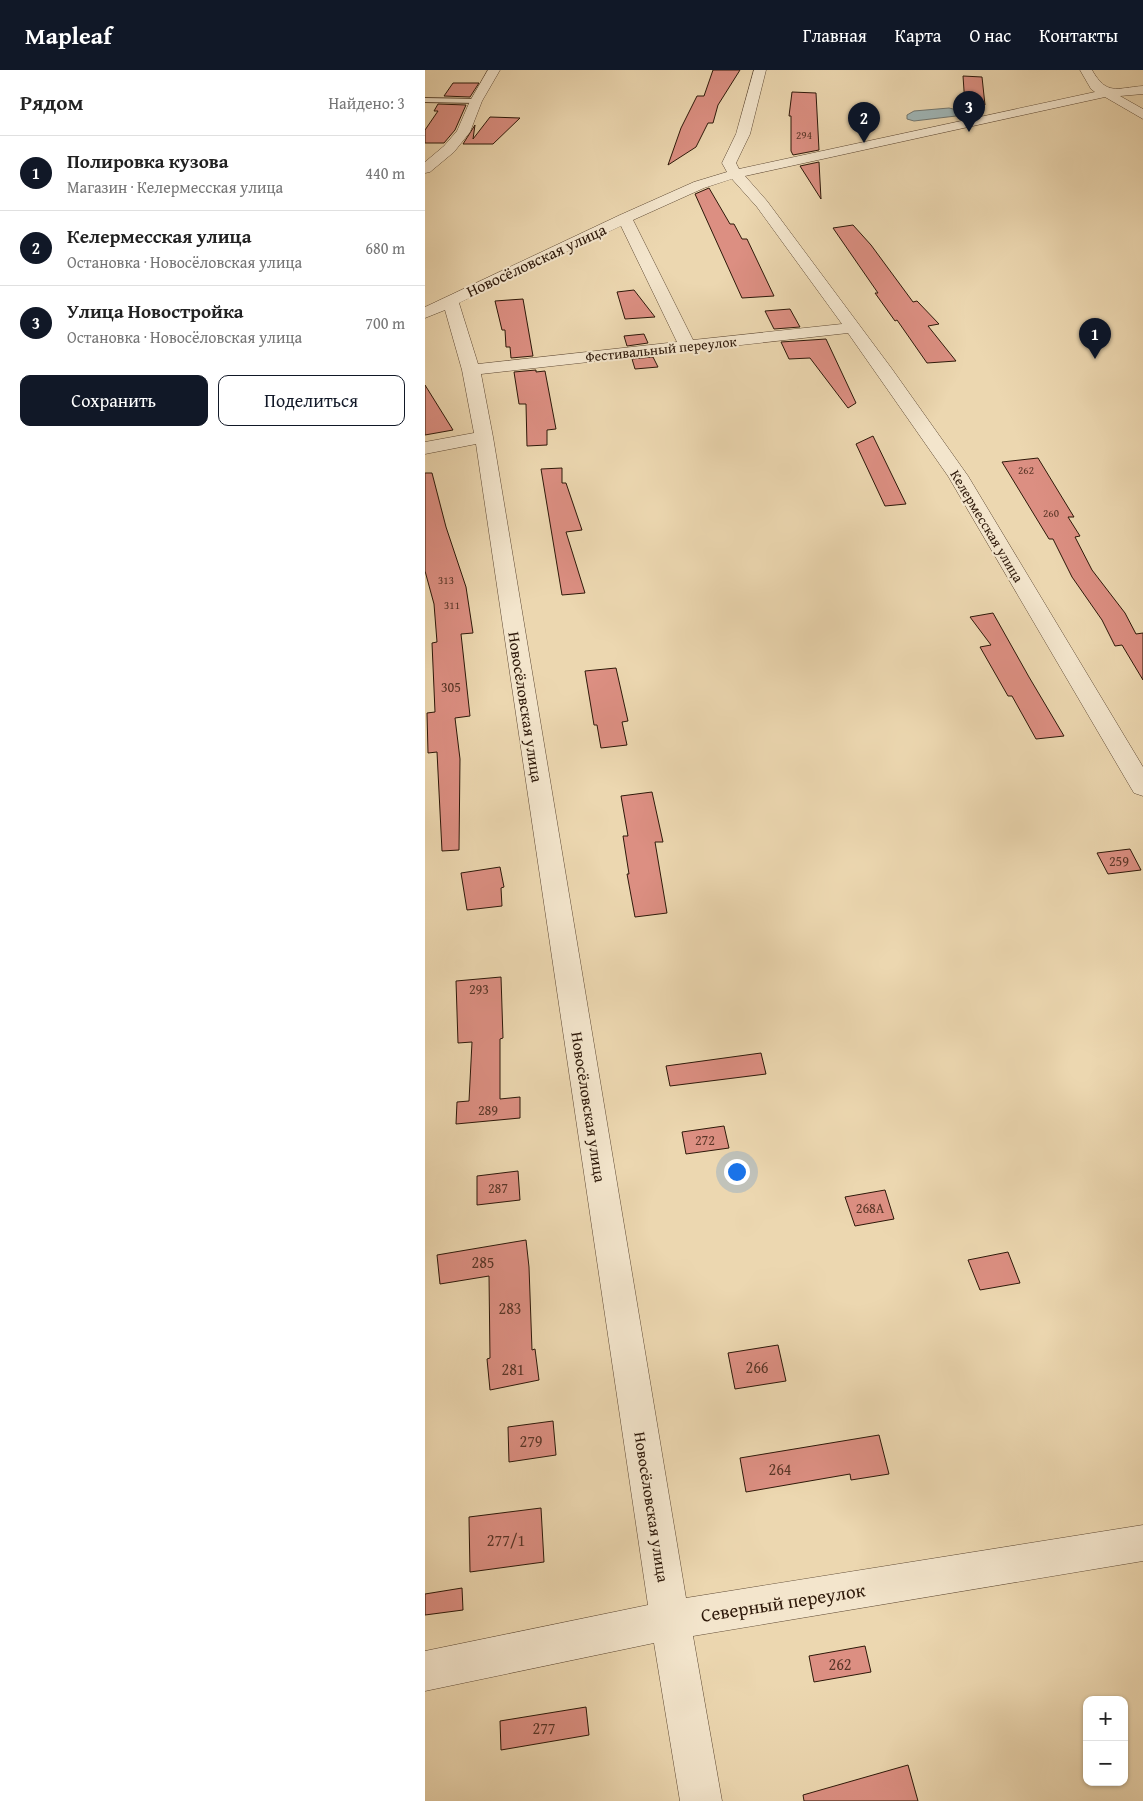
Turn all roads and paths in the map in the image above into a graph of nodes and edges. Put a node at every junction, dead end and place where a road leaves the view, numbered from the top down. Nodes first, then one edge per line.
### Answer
1 (494, 70) edge
2 (760, 70) edge
3 (1086, 70) edge
4 (1143, 90) edge
5 (1107, 93) junction
6 (425, 100) edge
7 (475, 101) junction
8 (1143, 115) edge
9 (425, 169) edge
10 (735, 174) junction
11 (625, 218) junction
12 (438, 307) edge
13 (852, 328) junction
14 (687, 346) junction
15 (471, 370) junction
16 (484, 437) junction
17 (425, 448) edge
18 (1143, 788) edge
19 (1143, 1543) edge
20 (670, 1620) junction
21 (425, 1671) edge
22 (701, 1801) edge

1 - 7 street
2 - 10 street
3 - 5 street
4 - 5 street, Новосёловская улица
5 - 8 street
5 - 10 street, Новосёловская улица
6 - 7 lane
7 - 9 street
10 - 11 street, Новосёловская улица
10 - 13 street, Келермесская улица
11 - 12 street, Новосёловская улица
11 - 14 street
12 - 15 street, Новосёловская улица
13 - 14 street, Фестивальный переулок
13 - 18 street, Келермесская улица
14 - 15 street, Фестивальный переулок
15 - 16 street, Новосёловская улица
16 - 17 street
16 - 20 street, Новосёловская улица
19 - 20 street, Северный переулок
20 - 21 street, Северный переулок
20 - 22 street, Новосёловская улица

